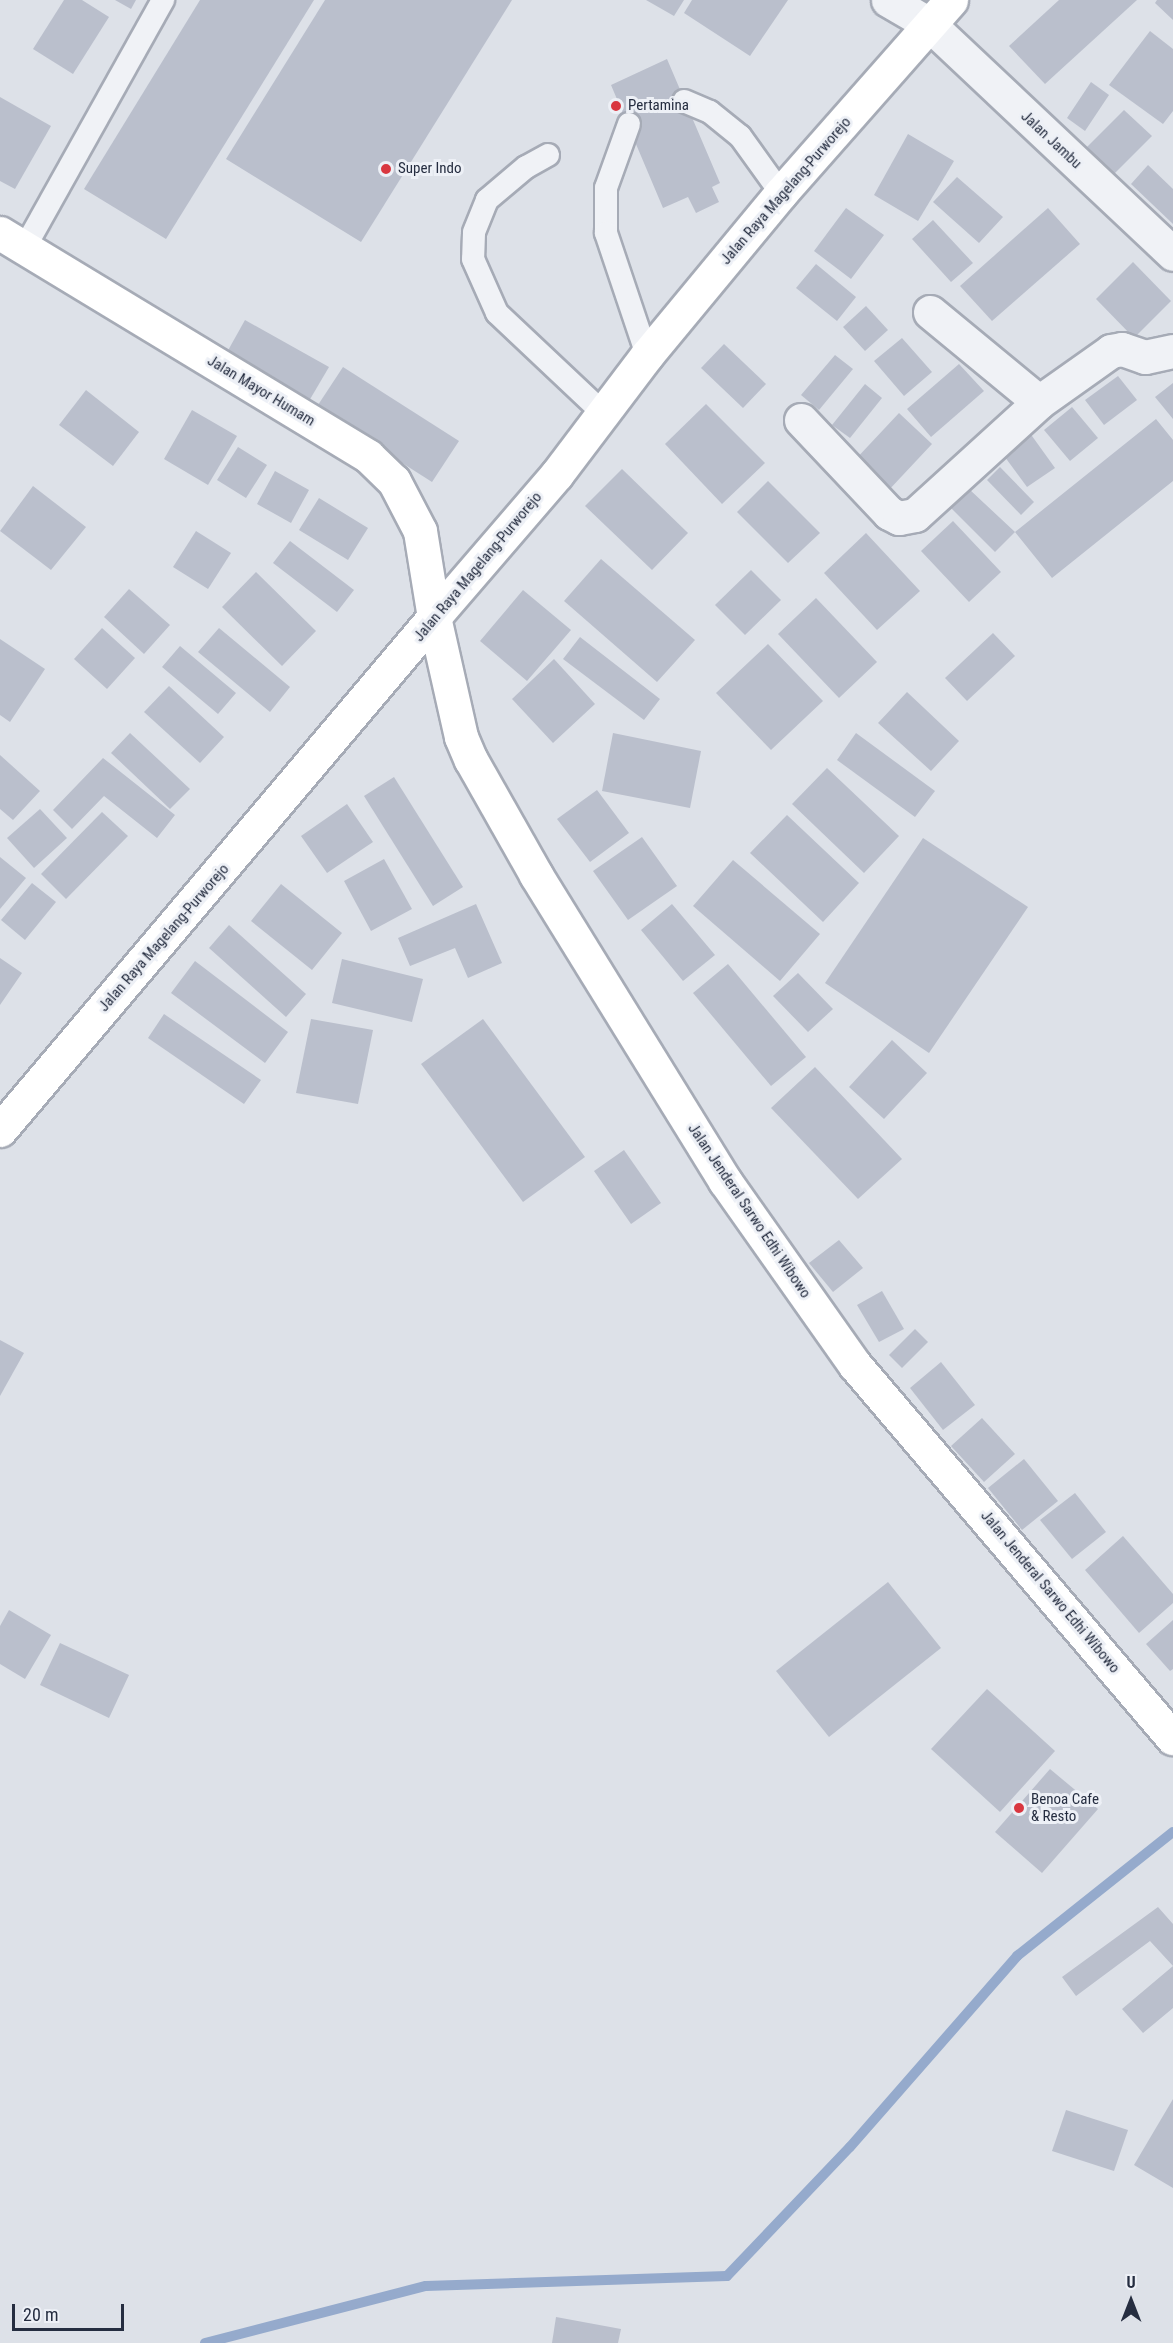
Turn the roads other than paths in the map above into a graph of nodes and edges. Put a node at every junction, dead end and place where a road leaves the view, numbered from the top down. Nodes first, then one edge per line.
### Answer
1 (163, 0) edge
2 (888, 0) edge
3 (951, 0) edge
4 (929, 24) junction
5 (684, 102) dead end
6 (629, 124) dead end
7 (548, 155) dead end
8 (781, 193) junction
9 (12, 240) edge
10 (1173, 254) edge
11 (930, 312) dead end
12 (1173, 351) edge
13 (647, 355) junction
14 (1039, 402) junction
15 (603, 413) junction
16 (801, 420) dead end
17 (434, 617) junction
18 (0, 1130) edge
19 (1173, 1738) edge

1 - 9 lane
2 - 4 street, Jalan Jambu
3 - 4 main road, Jalan Raya Magelang-Purworejo
4 - 8 main road, Jalan Raya Magelang-Purworejo
4 - 10 street, Jalan Jambu
5 - 8 lane
6 - 13 lane
7 - 15 lane
8 - 13 main road, Jalan Raya Magelang-Purworejo
9 - 17 main road, Jalan Mayor Humam
11 - 14 street
12 - 14 street
13 - 15 main road, Jalan Raya Magelang-Purworejo
14 - 16 street
15 - 17 main road, Jalan Raya Magelang-Purworejo
17 - 18 main road, Jalan Raya Magelang-Purworejo
17 - 19 main road, Jalan Jenderal Sarwo Edhi Wibowo

